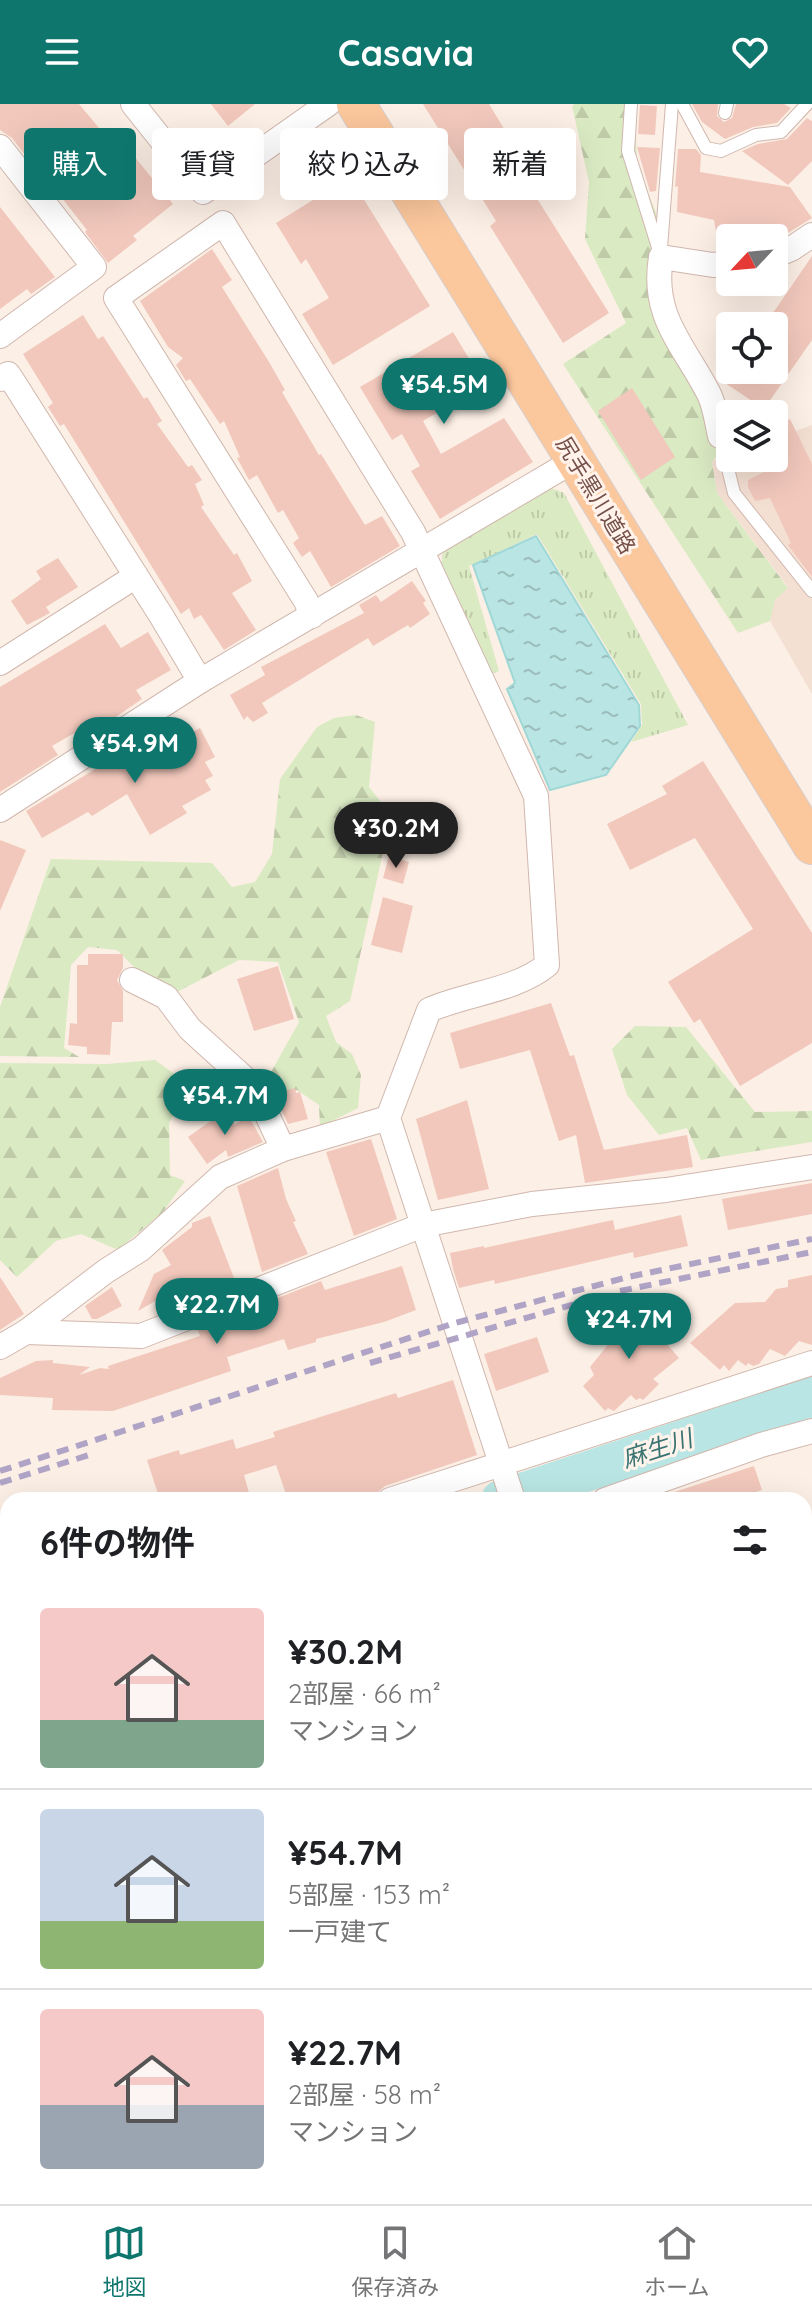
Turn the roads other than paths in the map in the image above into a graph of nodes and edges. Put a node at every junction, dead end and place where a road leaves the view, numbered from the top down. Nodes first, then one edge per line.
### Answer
1 (133, 104) edge
2 (328, 104) edge
3 (356, 104) edge
4 (631, 104) edge
5 (672, 104) edge
6 (682, 104) edge
7 (807, 104) edge
8 (0, 147) edge
9 (812, 235) edge
10 (788, 250) edge
11 (661, 254) junction
12 (716, 265) edge
13 (0, 336) edge
14 (0, 379) edge
15 (716, 419) edge
16 (575, 460) junction
17 (729, 472) edge
18 (420, 550) junction
19 (136, 576) junction
20 (812, 591) edge
21 (312, 616) junction
22 (0, 663) edge
23 (200, 681) junction
24 (0, 810) edge
25 (812, 845) edge
26 (132, 980) dead end
27 (388, 1118) junction
28 (283, 1149) junction
29 (812, 1167) edge
30 (423, 1225) junction
31 (26, 1332) junction
32 (0, 1347) edge
33 (812, 1363) edge
34 (812, 1431) edge
35 (506, 1481) edge
36 (439, 1492) edge
37 (628, 1492) edge

1 - 2 street
3 - 16 main road, 尻手黒川道路
4 - 11 lane
5 - 11 lane
6 - 7 lane
8 - 13 street
9 - 10 street
11 - 12 street
11 - 15 street
14 - 19 street
16 - 18 street
16 - 25 main road, 尻手黒川道路
17 - 20 lane
18 - 21 street
18 - 21 street
18 - 27 street
19 - 22 street
19 - 23 street
21 - 23 street
23 - 24 street
26 - 28 street
27 - 28 street
27 - 30 street
28 - 31 street
29 - 30 street
30 - 31 street
30 - 35 street
31 - 32 street
33 - 35 street
34 - 37 street
35 - 36 street

